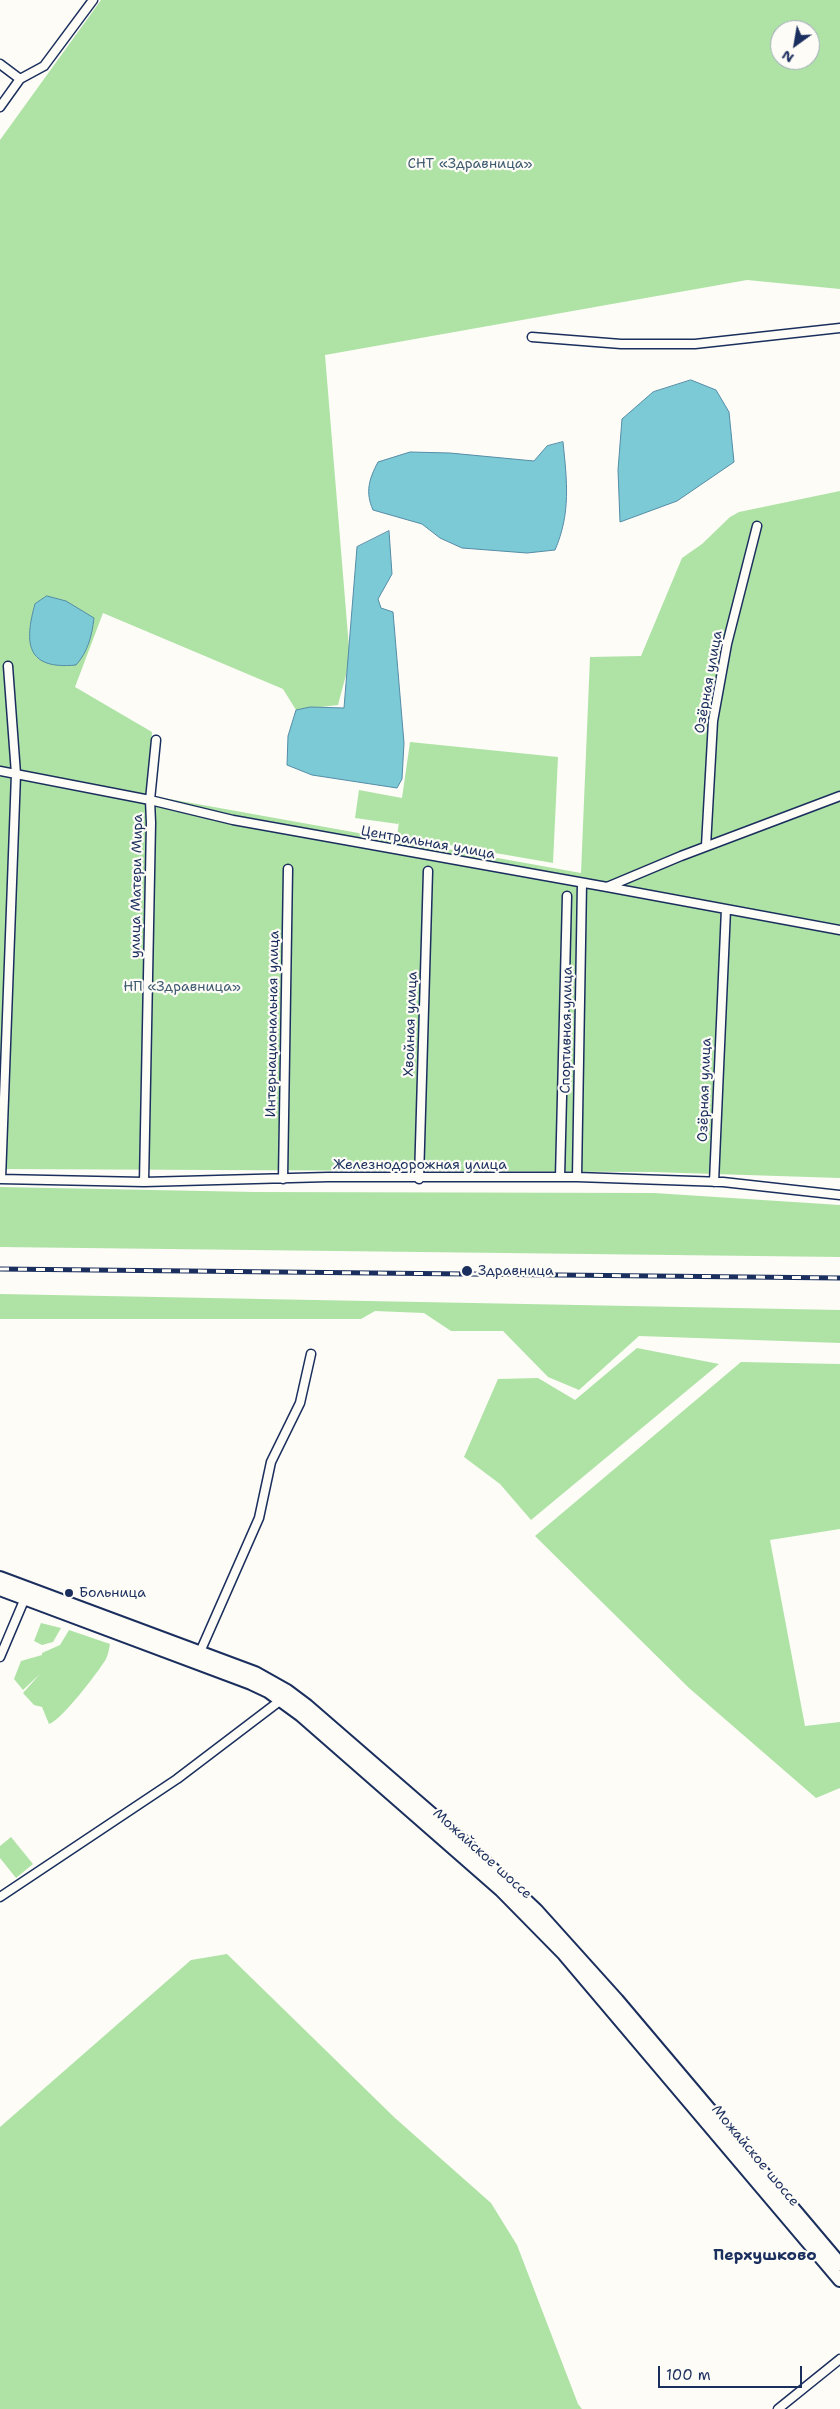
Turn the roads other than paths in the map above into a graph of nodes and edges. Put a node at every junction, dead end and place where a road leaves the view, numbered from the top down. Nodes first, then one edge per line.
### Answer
1 (93, 0) edge
2 (0, 64) edge
3 (20, 79) junction
4 (0, 107) edge
5 (840, 328) edge
6 (532, 337) dead end
7 (757, 526) dead end
8 (8, 666) dead end
9 (156, 740) dead end
10 (0, 771) edge
11 (16, 774) junction
12 (840, 796) edge
13 (150, 800) junction
14 (706, 846) junction
15 (288, 868) dead end
16 (428, 871) dead end
17 (582, 883) junction
18 (607, 887) junction
19 (567, 896) dead end
20 (726, 909) junction
21 (840, 930) edge
22 (560, 1177) junction
23 (577, 1177) junction
24 (419, 1178) junction
25 (283, 1179) junction
26 (0, 1180) edge
27 (144, 1182) junction
28 (714, 1182) junction
29 (840, 1194) edge
30 (311, 1354) dead end
31 (0, 1578) edge
32 (0, 1589) edge
33 (24, 1598) junction
34 (200, 1652) junction
35 (0, 1657) edge
36 (281, 1700) junction
37 (0, 1897) edge
38 (840, 2264) edge
39 (840, 2280) edge
40 (840, 2359) edge
41 (778, 2409) edge

1 - 3 street
2 - 3 street
3 - 4 street
5 - 6 street
7 - 14 street, Озёрная улица
8 - 11 street
9 - 13 street, улица Матери Мира
10 - 11 street, Центральная улица
11 - 13 street, Центральная улица
11 - 26 street
12 - 14 street
13 - 17 street, Центральная улица
13 - 27 street, улица Матери Мира
14 - 18 street
15 - 25 street, Интернациональная улица
16 - 24 street, Хвойная улица
17 - 18 street, Центральная улица
17 - 23 street, Спортивная улица
18 - 20 street, Центральная улица
19 - 22 street
20 - 21 street, Центральная улица
20 - 28 street, Озёрная улица
22 - 23 street, Железнодорожная улица
22 - 24 street, Железнодорожная улица
23 - 28 street, Железнодорожная улица
24 - 25 street, Железнодорожная улица
25 - 27 street, Железнодорожная улица
26 - 27 street, Железнодорожная улица
28 - 29 street, Железнодорожная улица
30 - 34 street
31 - 34 main road, Можайское шоссе
32 - 33 main road, Можайское шоссе
33 - 35 street
33 - 36 main road, Можайское шоссе
34 - 38 main road, Можайское шоссе
36 - 37 street
36 - 39 main road, Можайское шоссе
40 - 41 street

